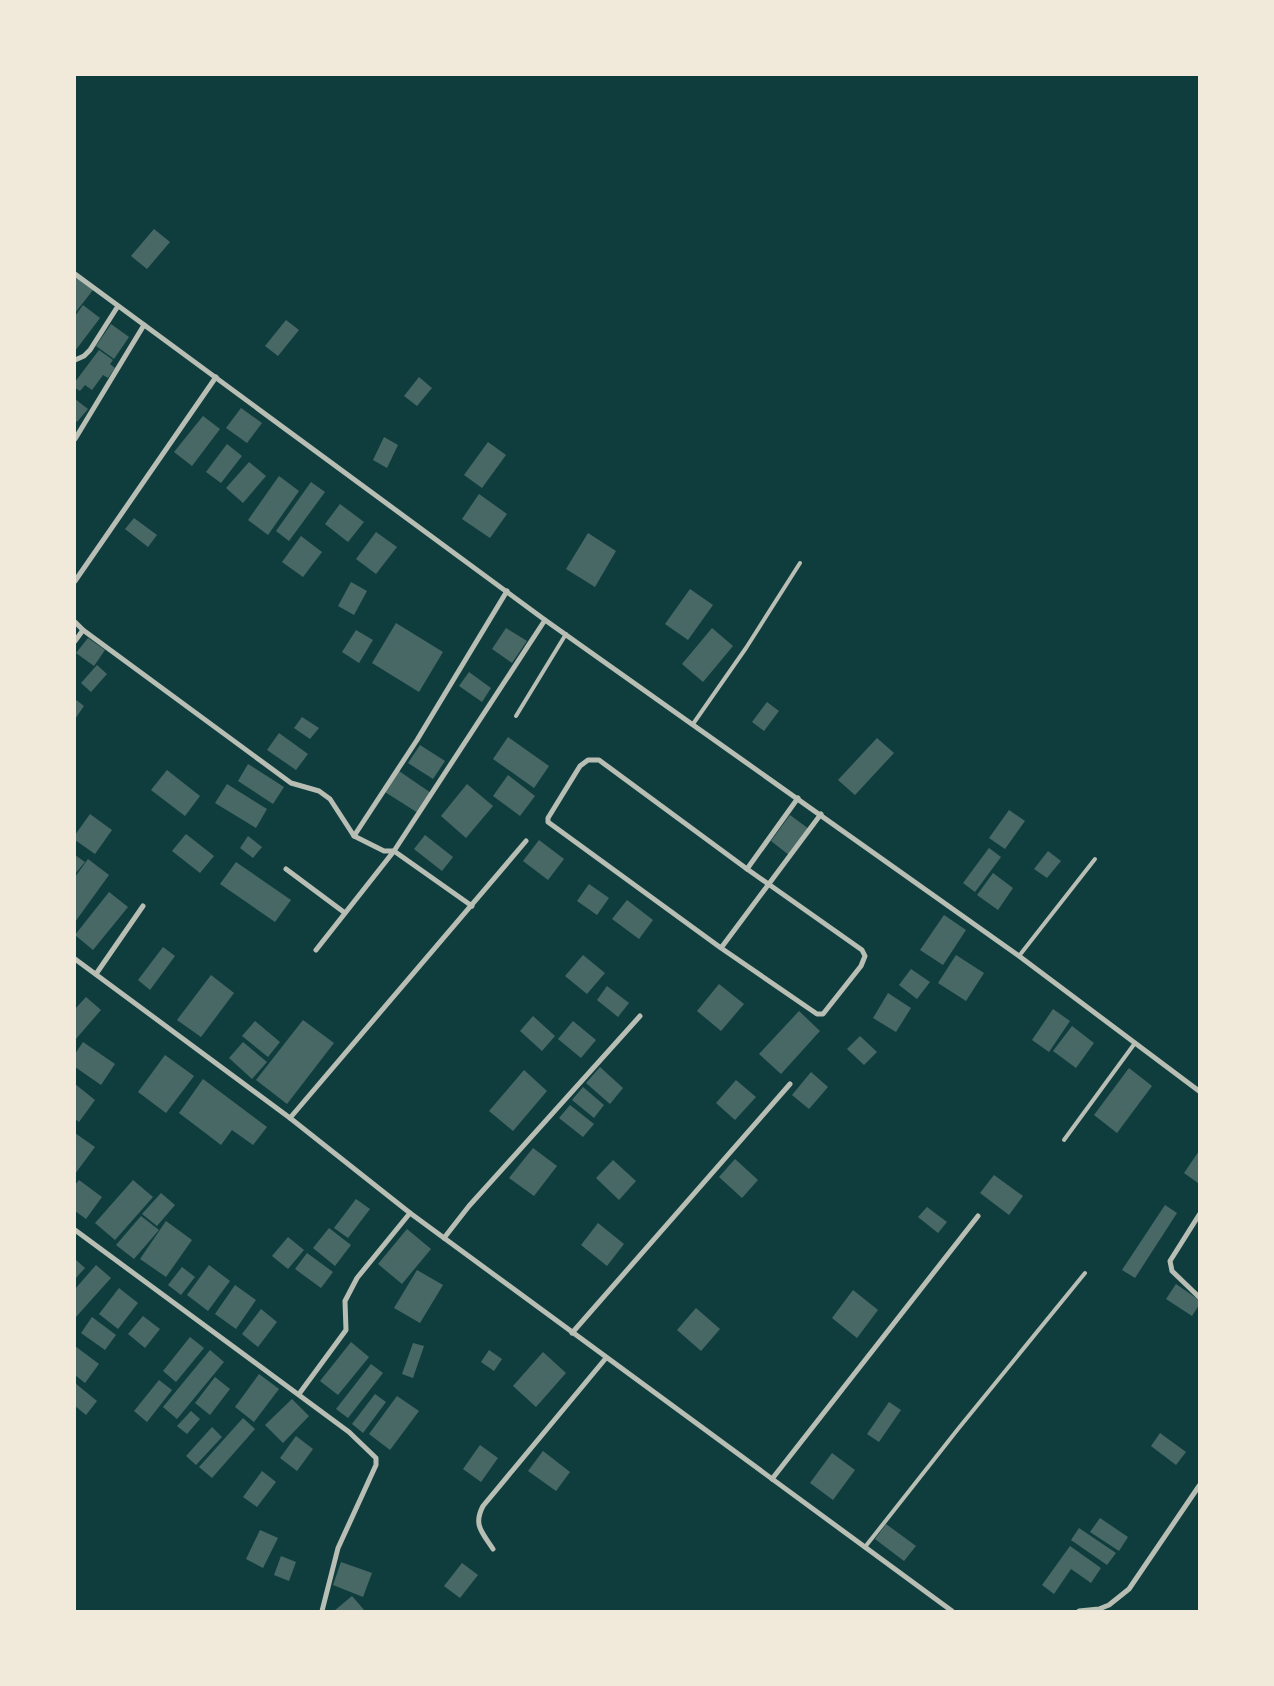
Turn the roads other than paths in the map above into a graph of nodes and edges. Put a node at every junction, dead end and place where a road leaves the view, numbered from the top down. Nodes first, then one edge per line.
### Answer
1 (75, 274) edge
2 (118, 306) junction
3 (144, 325) junction
4 (75, 360) edge
5 (216, 377) junction
6 (75, 439) edge
7 (800, 563) dead end
8 (75, 581) edge
9 (507, 591) junction
10 (545, 620) junction
11 (75, 622) edge
12 (83, 630) junction
13 (566, 634) junction
14 (75, 640) edge
15 (516, 716) dead end
16 (693, 724) junction
17 (798, 798) junction
18 (821, 814) junction
19 (354, 836) junction
20 (526, 841) dead end
21 (394, 851) junction
22 (1095, 859) dead end
23 (286, 869) dead end
24 (747, 869) junction
25 (769, 884) junction
26 (143, 906) dead end
27 (472, 906) junction
28 (345, 913) junction
29 (721, 948) junction
30 (316, 950) dead end
31 (1019, 956) junction
32 (75, 959) edge
33 (96, 974) junction
34 (640, 1016) dead end
35 (1135, 1043) junction
36 (790, 1084) dead end
37 (1199, 1091) edge
38 (290, 1118) junction
39 (1064, 1140) dead end
40 (410, 1213) junction
41 (1199, 1214) edge
42 (978, 1216) dead end
43 (75, 1230) edge
44 (444, 1238) junction
45 (1085, 1272) dead end
46 (1199, 1297) edge
47 (572, 1333) junction
48 (606, 1358) junction
49 (299, 1394) junction
50 (772, 1479) junction
51 (1199, 1486) edge
52 (865, 1548) junction
53 (493, 1549) dead end
54 (322, 1611) edge
55 (952, 1611) edge
56 (1079, 1611) edge

1 - 2 street
2 - 3 street
2 - 4 street
3 - 5 street
3 - 6 street
5 - 8 street
5 - 9 street
7 - 16 lane
9 - 10 street
9 - 19 street
10 - 13 street
10 - 21 street
11 - 12 street
12 - 14 street
12 - 19 street
13 - 15 lane
13 - 16 street
16 - 17 street
17 - 18 street
17 - 24 street
18 - 25 street
18 - 31 street
19 - 21 street
20 - 27 street
21 - 27 street
21 - 28 street
22 - 31 lane
23 - 28 street
24 - 25 street
24 - 29 street
25 - 29 street
25 - 29 street
26 - 33 street
27 - 38 street
28 - 30 street
31 - 35 street
32 - 33 street
33 - 38 street
34 - 44 street
35 - 37 street
35 - 39 lane
36 - 47 street
38 - 40 street
40 - 44 street
40 - 49 street
41 - 46 street
42 - 50 street
43 - 49 street
44 - 47 street
45 - 52 lane
47 - 48 street
48 - 50 street
48 - 53 street
49 - 54 street
50 - 52 street
51 - 56 street
52 - 55 street

